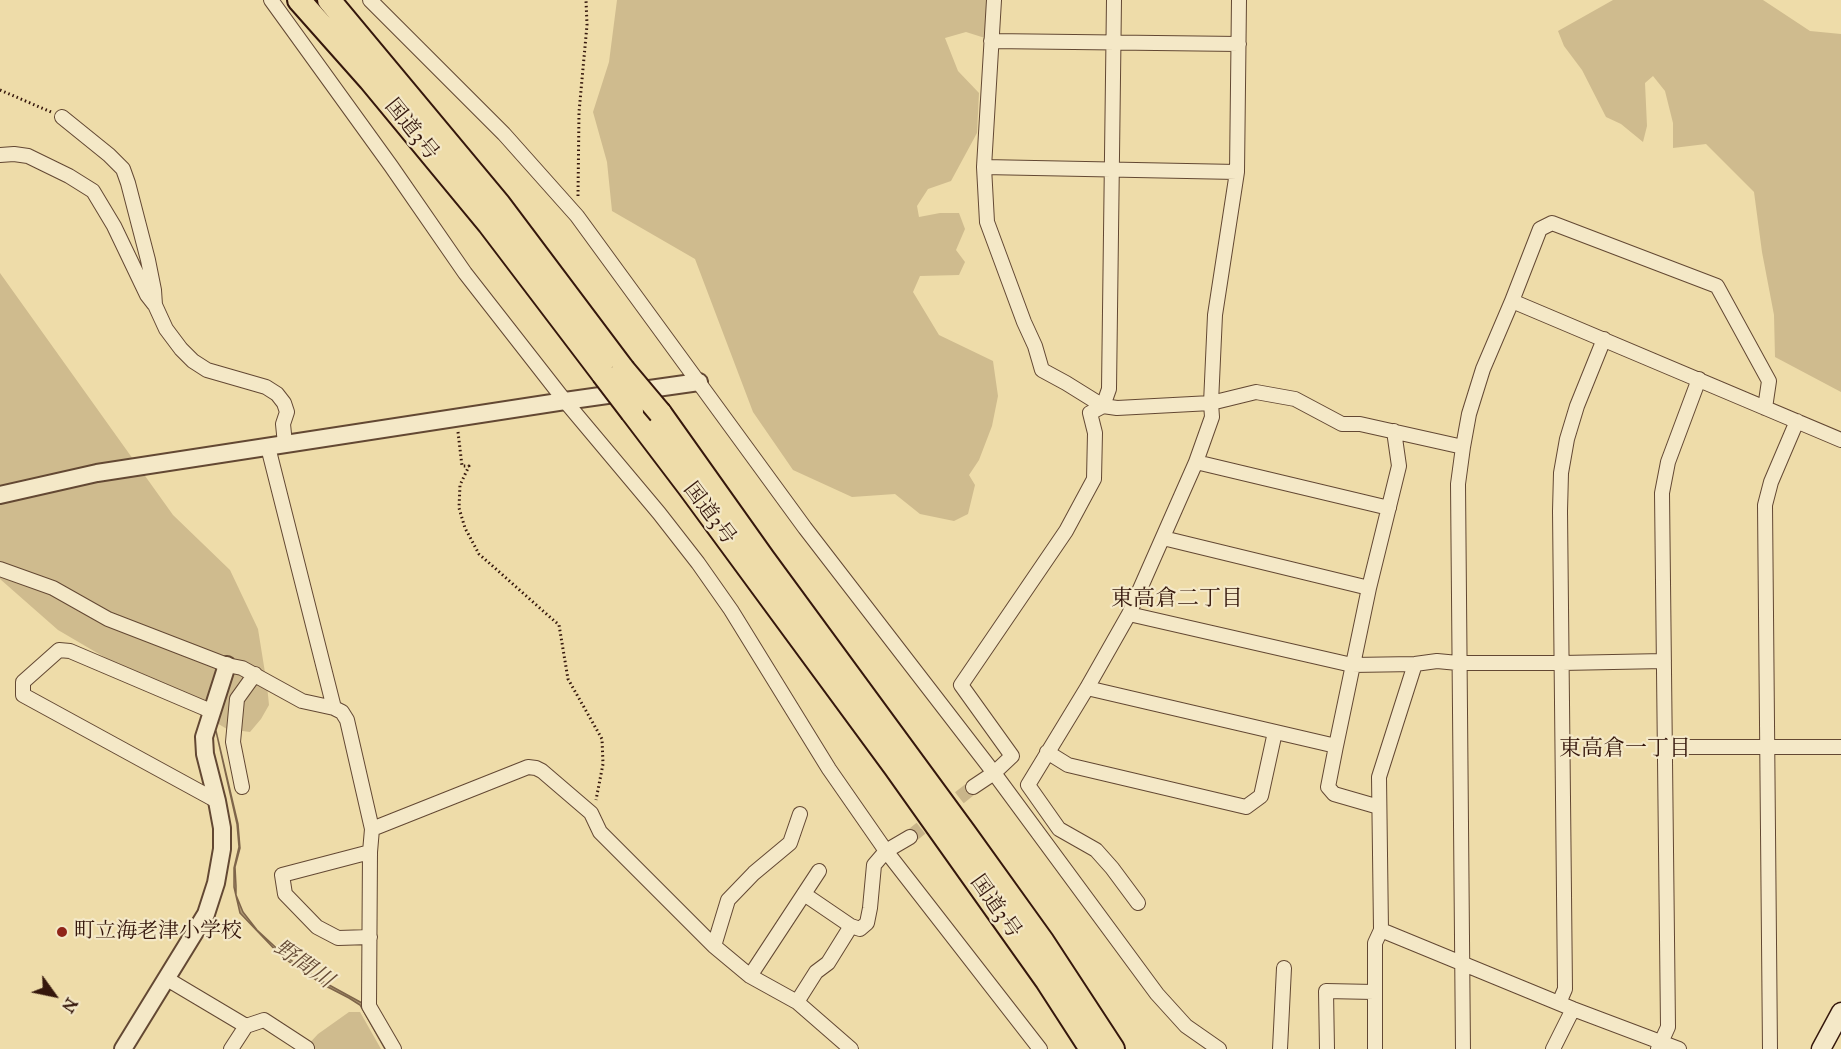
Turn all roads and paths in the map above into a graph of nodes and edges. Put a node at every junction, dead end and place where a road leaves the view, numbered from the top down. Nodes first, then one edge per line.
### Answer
1 (271, 0) edge
2 (299, 0) edge
3 (329, 0) edge
4 (370, 0) edge
5 (586, 0) edge
6 (994, 0) edge
7 (1114, 0) edge
8 (1239, 0) edge
9 (991, 41) junction
10 (1114, 42) junction
11 (1239, 44) junction
12 (0, 90) edge
13 (62, 117) joint
14 (0, 155) edge
15 (984, 167) junction
16 (1113, 171) junction
17 (1238, 172) junction
18 (577, 216) junction
19 (1512, 301) junction
20 (155, 306) junction
21 (1604, 339) junction
22 (613, 371) junction
23 (1699, 379) junction
24 (699, 381) junction
25 (565, 400) junction
26 (1211, 404) junction
27 (1102, 406) junction
28 (1765, 408) junction
29 (456, 418) junction
30 (1797, 421) junction
31 (1394, 431) junction
32 (1841, 440) edge
33 (277, 445) junction
34 (1462, 447) junction
35 (1196, 462) junction
36 (0, 495) edge
37 (1389, 508) junction
38 (1163, 538) junction
39 (0, 569) edge
40 (1369, 588) junction
41 (1129, 614) junction
42 (1664, 661) junction
43 (1458, 663) junction
44 (1562, 663) junction
45 (1415, 664) junction
46 (227, 665) junction
47 (1352, 665) junction
48 (255, 674) junction
49 (1087, 688) junction
50 (334, 708) junction
51 (211, 711) junction
52 (1275, 732) junction
53 (1336, 746) junction
54 (1767, 746) junction
55 (1666, 747) junction
56 (1841, 747) edge
57 (1047, 752) junction
58 (994, 773) junction
59 (973, 787) tunnel mouth
60 (242, 788) dead end
61 (217, 801) junction
62 (1379, 807) junction
63 (591, 813) junction
64 (800, 814) dead end
65 (372, 829) junction
66 (910, 837) tunnel mouth
67 (886, 851) junction
68 (370, 852) junction
69 (819, 871) dead end
70 (804, 894) junction
71 (1138, 903) dead end
72 (851, 926) junction
73 (1381, 930) junction
74 (370, 937) junction
75 (714, 946) junction
76 (1462, 963) junction
77 (1284, 968) dead end
78 (750, 976) junction
79 (167, 979) junction
80 (1374, 992) junction
81 (797, 1002) junction
82 (1559, 1003) junction
83 (1573, 1009) junction
84 (1841, 1012) edge
85 (246, 1026) junction
86 (1829, 1042) edge
87 (1660, 1045) edge
88 (307, 1048) edge
89 (123, 1049) edge
90 (231, 1049) edge
91 (394, 1049) edge
92 (851, 1049) edge
93 (1040, 1049) edge
94 (1091, 1049) edge
95 (1113, 1049) edge
96 (1219, 1049) edge
97 (1280, 1049) edge
98 (1327, 1049) edge
99 (1375, 1049) edge
100 (1463, 1049) edge
101 (1553, 1049) edge
102 (1679, 1049) edge
103 (1770, 1049) edge

1 - 25 street
2 - 22 highway, 国道3号
3 - 22 highway, 国道3号
4 - 18 street
5 - 18 path
6 - 9 street
7 - 10 street
8 - 11 street
9 - 10 street
9 - 15 street
10 - 11 street
10 - 16 street
11 - 17 street
12 - 13 path
13 - 20 street
14 - 20 street
15 - 16 street
15 - 27 street
16 - 17 street
16 - 27 street
17 - 26 street
18 - 24 street
19 - 21 street
19 - 28 street
19 - 34 street
20 - 33 street
21 - 23 street
21 - 44 street
22 - 94 highway, 国道3号, bridge
22 - 95 highway, 国道3号, bridge
23 - 28 street
23 - 42 street
24 - 25 street
24 - 58 street
25 - 29 street
25 - 67 street
26 - 27 street
26 - 31 street
26 - 35 street
27 - 58 street
28 - 30 street
29 - 33 street
29 - 63 path
30 - 32 street
30 - 54 street
31 - 34 street
31 - 37 street
33 - 36 street
33 - 50 street
34 - 43 street
35 - 37 street
35 - 38 street
37 - 40 street
38 - 40 street
38 - 41 street
39 - 46 street
40 - 47 street
41 - 47 street
41 - 49 street
42 - 44 street
42 - 55 street
43 - 44 street
43 - 45 street
43 - 76 street
44 - 82 street
45 - 47 street
45 - 62 street
46 - 48 street
46 - 51 street
47 - 53 street
48 - 50 street
48 - 60 street
49 - 52 street
49 - 57 street
50 - 65 street
51 - 61 street
51 - 61 street
52 - 53 street
52 - 57 street
53 - 62 street
54 - 55 street
54 - 56 street
54 - 103 street
55 - 87 street
57 - 71 street
58 - 59 street
58 - 96 street
61 - 79 street
62 - 73 street
63 - 65 street
63 - 75 street
64 - 75 street
65 - 68 street
66 - 67 street
67 - 72 street
67 - 93 street
68 - 74 street
68 - 74 street
69 - 70 street
70 - 72 street
70 - 78 street
72 - 81 street
73 - 76 street
73 - 80 street
74 - 91 street
75 - 78 street
76 - 82 street
76 - 100 street
77 - 97 street
78 - 81 street
79 - 85 street
79 - 89 street
80 - 98 street
80 - 99 street
81 - 92 street
82 - 83 street
83 - 87 street
83 - 101 street
84 - 86 main road
85 - 88 street
85 - 90 street
87 - 102 street

